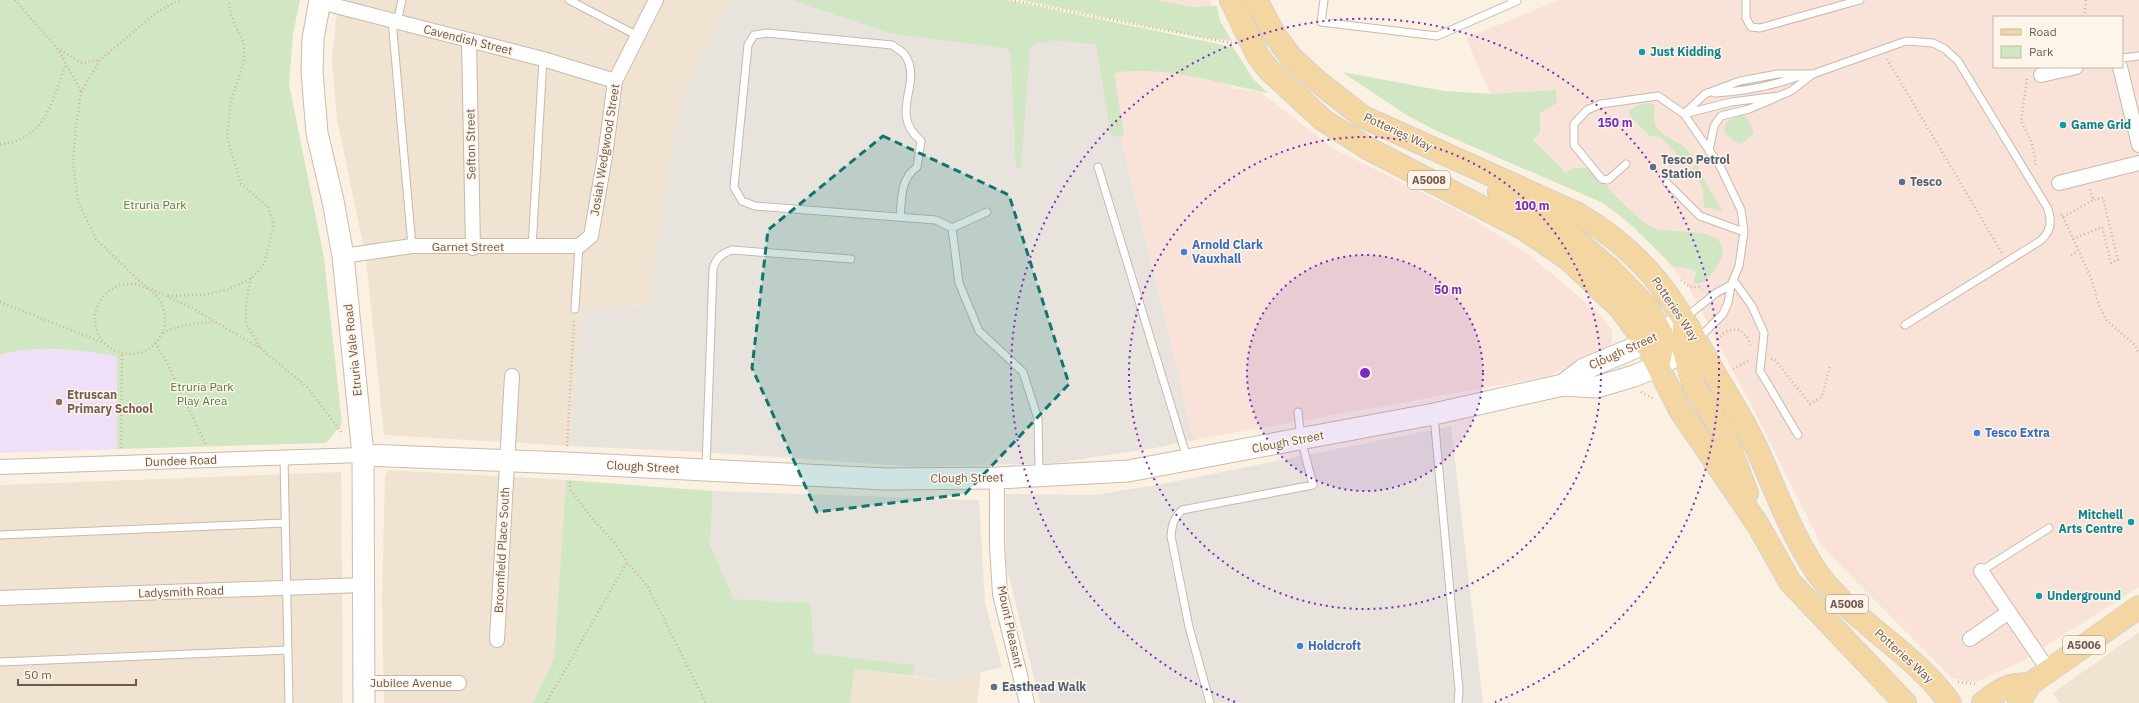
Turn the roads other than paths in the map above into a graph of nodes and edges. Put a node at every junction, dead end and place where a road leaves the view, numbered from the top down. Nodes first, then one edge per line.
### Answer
1 (402, 0) edge
2 (569, 0) edge
3 (656, 0) edge
4 (1231, 0) edge
5 (1256, 0) edge
6 (1324, 0) edge
7 (1511, 0) edge
8 (1746, 0) edge
9 (1860, 0) edge
10 (320, 1) edge
11 (395, 21) junction
12 (638, 36) junction
13 (469, 40) junction
14 (2139, 56) edge
15 (2123, 58) edge
16 (543, 59) junction
17 (2071, 68) edge
18 (2120, 68) edge
19 (1813, 74) junction
20 (2034, 75) road end
21 (615, 81) junction
22 (1779, 96) junction
23 (1684, 114) junction
24 (1363, 117) junction
25 (2139, 145) edge
26 (1709, 151) junction
27 (2139, 163) edge
28 (1626, 164) dead end
29 (1098, 167) dead end
30 (1667, 183) dead end
31 (2059, 183) dead end
32 (987, 212) dead end
33 (900, 217) junction
34 (952, 228) junction
35 (1744, 232) junction
36 (412, 246) junction
37 (579, 246) junction
38 (532, 247) junction
39 (473, 248) junction
40 (342, 256) junction
41 (851, 259) dead end
42 (1732, 283) junction
43 (575, 309) road end
44 (1684, 318) junction
45 (1904, 325) dead end
46 (1654, 338) junction
47 (1690, 346) junction
48 (1658, 366) junction
49 (512, 376) dead end
50 (1563, 385) junction
51 (1298, 412) dead end
52 (1434, 414) junction
53 (1798, 436) dead end
54 (1301, 439) junction
55 (363, 455) junction
56 (284, 458) junction
57 (507, 460) junction
58 (1188, 460) junction
59 (0, 467) edge
60 (706, 470) junction
61 (1039, 476) junction
62 (997, 478) junction
63 (285, 523) junction
64 (1758, 525) junction
65 (2049, 528) dead end
66 (0, 535) edge
67 (1981, 571) joint
68 (362, 585) junction
69 (286, 588) junction
70 (0, 598) edge
71 (2139, 607) edge
72 (2009, 612) junction
73 (1970, 639) dead end
74 (497, 640) dead end
75 (288, 650) junction
76 (0, 662) edge
77 (2049, 671) junction
78 (459, 683) dead end
79 (2030, 684) junction
80 (363, 693) edge
81 (1983, 693) edge
82 (289, 703) edge
83 (1027, 703) edge
84 (1210, 703) edge
85 (1458, 703) edge
86 (1905, 703) edge
87 (1950, 703) edge
88 (2019, 703) edge

1 - 11 lane
2 - 12 lane
3 - 12 street, Josiah Wedgwood Street
4 - 46 main road, A5008
5 - 24 main road, Potteries Way / A5008
6 - 7 lane
8 - 9 lane
10 - 11 street, Cavendish Street
10 - 40 street, Etruria Vale Road
11 - 13 street, Cavendish Street
11 - 36 lane
12 - 21 street, Josiah Wedgwood Street
13 - 16 street, Cavendish Street
13 - 39 street, Sefton Street
14 - 15 lane
16 - 21 street, Cavendish Street
16 - 38 lane
17 - 20 street
18 - 25 street
19 - 22 lane
19 - 23 lane
19 - 45 lane
21 - 37 street, Josiah Wedgwood Street
22 - 23 lane
22 - 26 lane
23 - 26 lane
23 - 28 lane
24 - 44 main road, Potteries Way / A5008
24 - 46 main road, A5008
26 - 35 lane
27 - 31 street
29 - 58 lane
30 - 35 lane
32 - 34 lane
33 - 33 lane
33 - 34 lane
34 - 61 lane
35 - 42 lane
36 - 39 street, Garnet Street
36 - 40 street, Garnet Street
37 - 38 street, Garnet Street
37 - 43 lane
38 - 39 street, Garnet Street
40 - 55 street, Etruria Vale Road
41 - 60 lane
42 - 44 lane
42 - 47 lane
42 - 53 lane
44 - 46 street, Clough Street
44 - 47 main road, Potteries Way / A5008
46 - 48 main road
46 - 50 street, Clough Street
47 - 48 street, Clough Street
47 - 64 main road, A5008
47 - 87 main road, Potteries Way / A5008
48 - 50 street, Clough Street
48 - 64 main road, A5008
49 - 57 street, Broomfield Place South
50 - 52 street, Clough Street
51 - 54 lane
52 - 54 street, Clough Street
52 - 85 lane
54 - 58 street, Clough Street
54 - 84 lane
55 - 56 street, Dundee Road
55 - 57 street, Clough Street
55 - 68 street, Etruria Vale Road
56 - 59 street, Dundee Road
56 - 63 lane
57 - 60 street, Clough Street
57 - 74 street, Broomfield Place South
58 - 61 street, Clough Street
60 - 62 street, Clough Street
61 - 62 street, Clough Street
62 - 83 street, Mount Pleasant
63 - 66 lane
63 - 69 lane
64 - 86 main road, A5008
65 - 67 lane
67 - 72 street
68 - 69 street, Ladysmith Road
68 - 80 street, Etruria Vale Road
69 - 70 street, Ladysmith Road
69 - 75 lane
71 - 77 main road, A5006
72 - 73 street
72 - 77 street
75 - 76 lane
75 - 82 lane
77 - 79 main road, A5006
78 - 80 street, Jubilee Avenue
79 - 81 main road
79 - 88 main road, A5006

